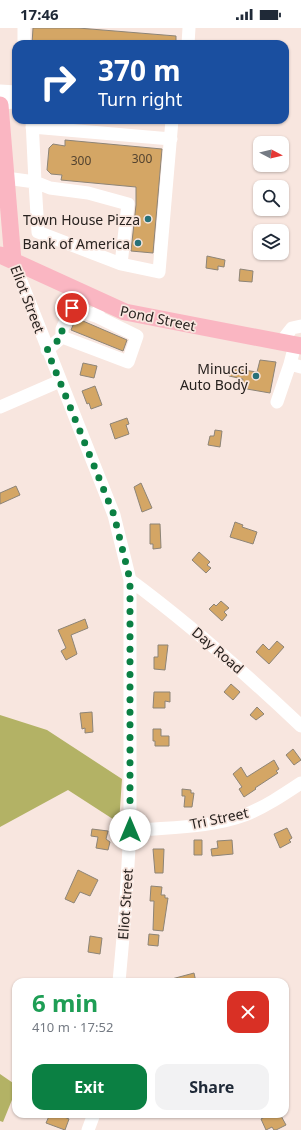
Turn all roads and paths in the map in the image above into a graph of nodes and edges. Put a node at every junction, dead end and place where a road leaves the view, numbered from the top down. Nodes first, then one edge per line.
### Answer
1 (24, 28) edge
2 (189, 28) edge
3 (24, 40) edge
4 (188, 40) edge
5 (0, 91) edge
6 (12, 92) edge
7 (12, 102) edge
8 (0, 104) edge
9 (32, 124) edge
10 (41, 124) edge
11 (172, 124) edge
12 (171, 139) junction
13 (35, 182) junction
14 (7, 185) junction
15 (0, 226) edge
16 (6, 258) edge
17 (121, 264) junction
18 (99, 309) junction
19 (301, 326) edge
20 (62, 337) junction
21 (292, 345) edge
22 (47, 350) junction
23 (295, 366) edge
24 (60, 381) junction
25 (277, 402) dead end
26 (0, 407) edge
27 (130, 580) junction
28 (301, 726) edge
29 (301, 783) edge
30 (130, 830) junction
31 (119, 978) edge
32 (92, 1118) edge
33 (88, 1130) edge

1 - 3 street
2 - 4 street
5 - 6 street
7 - 8 street
8 - 14 main road, Eliot Street
9 - 13 street
10 - 12 street
11 - 12 street
12 - 17 street
13 - 14 street
13 - 17 street
13 - 17 street
14 - 15 main road
14 - 16 main road, Eliot Street
16 - 18 main road, Pond Street
16 - 22 street, Eliot Street
18 - 20 street
18 - 20 street
18 - 21 main road, Pond Street
19 - 21 street
20 - 22 street
21 - 23 street
22 - 24 street, Eliot Street
23 - 25 street
24 - 26 street
24 - 27 street, Eliot Street
27 - 28 street, Day Road
27 - 30 street, Eliot Street
29 - 30 street, Tri Street
30 - 31 street, Eliot Street
32 - 33 street

